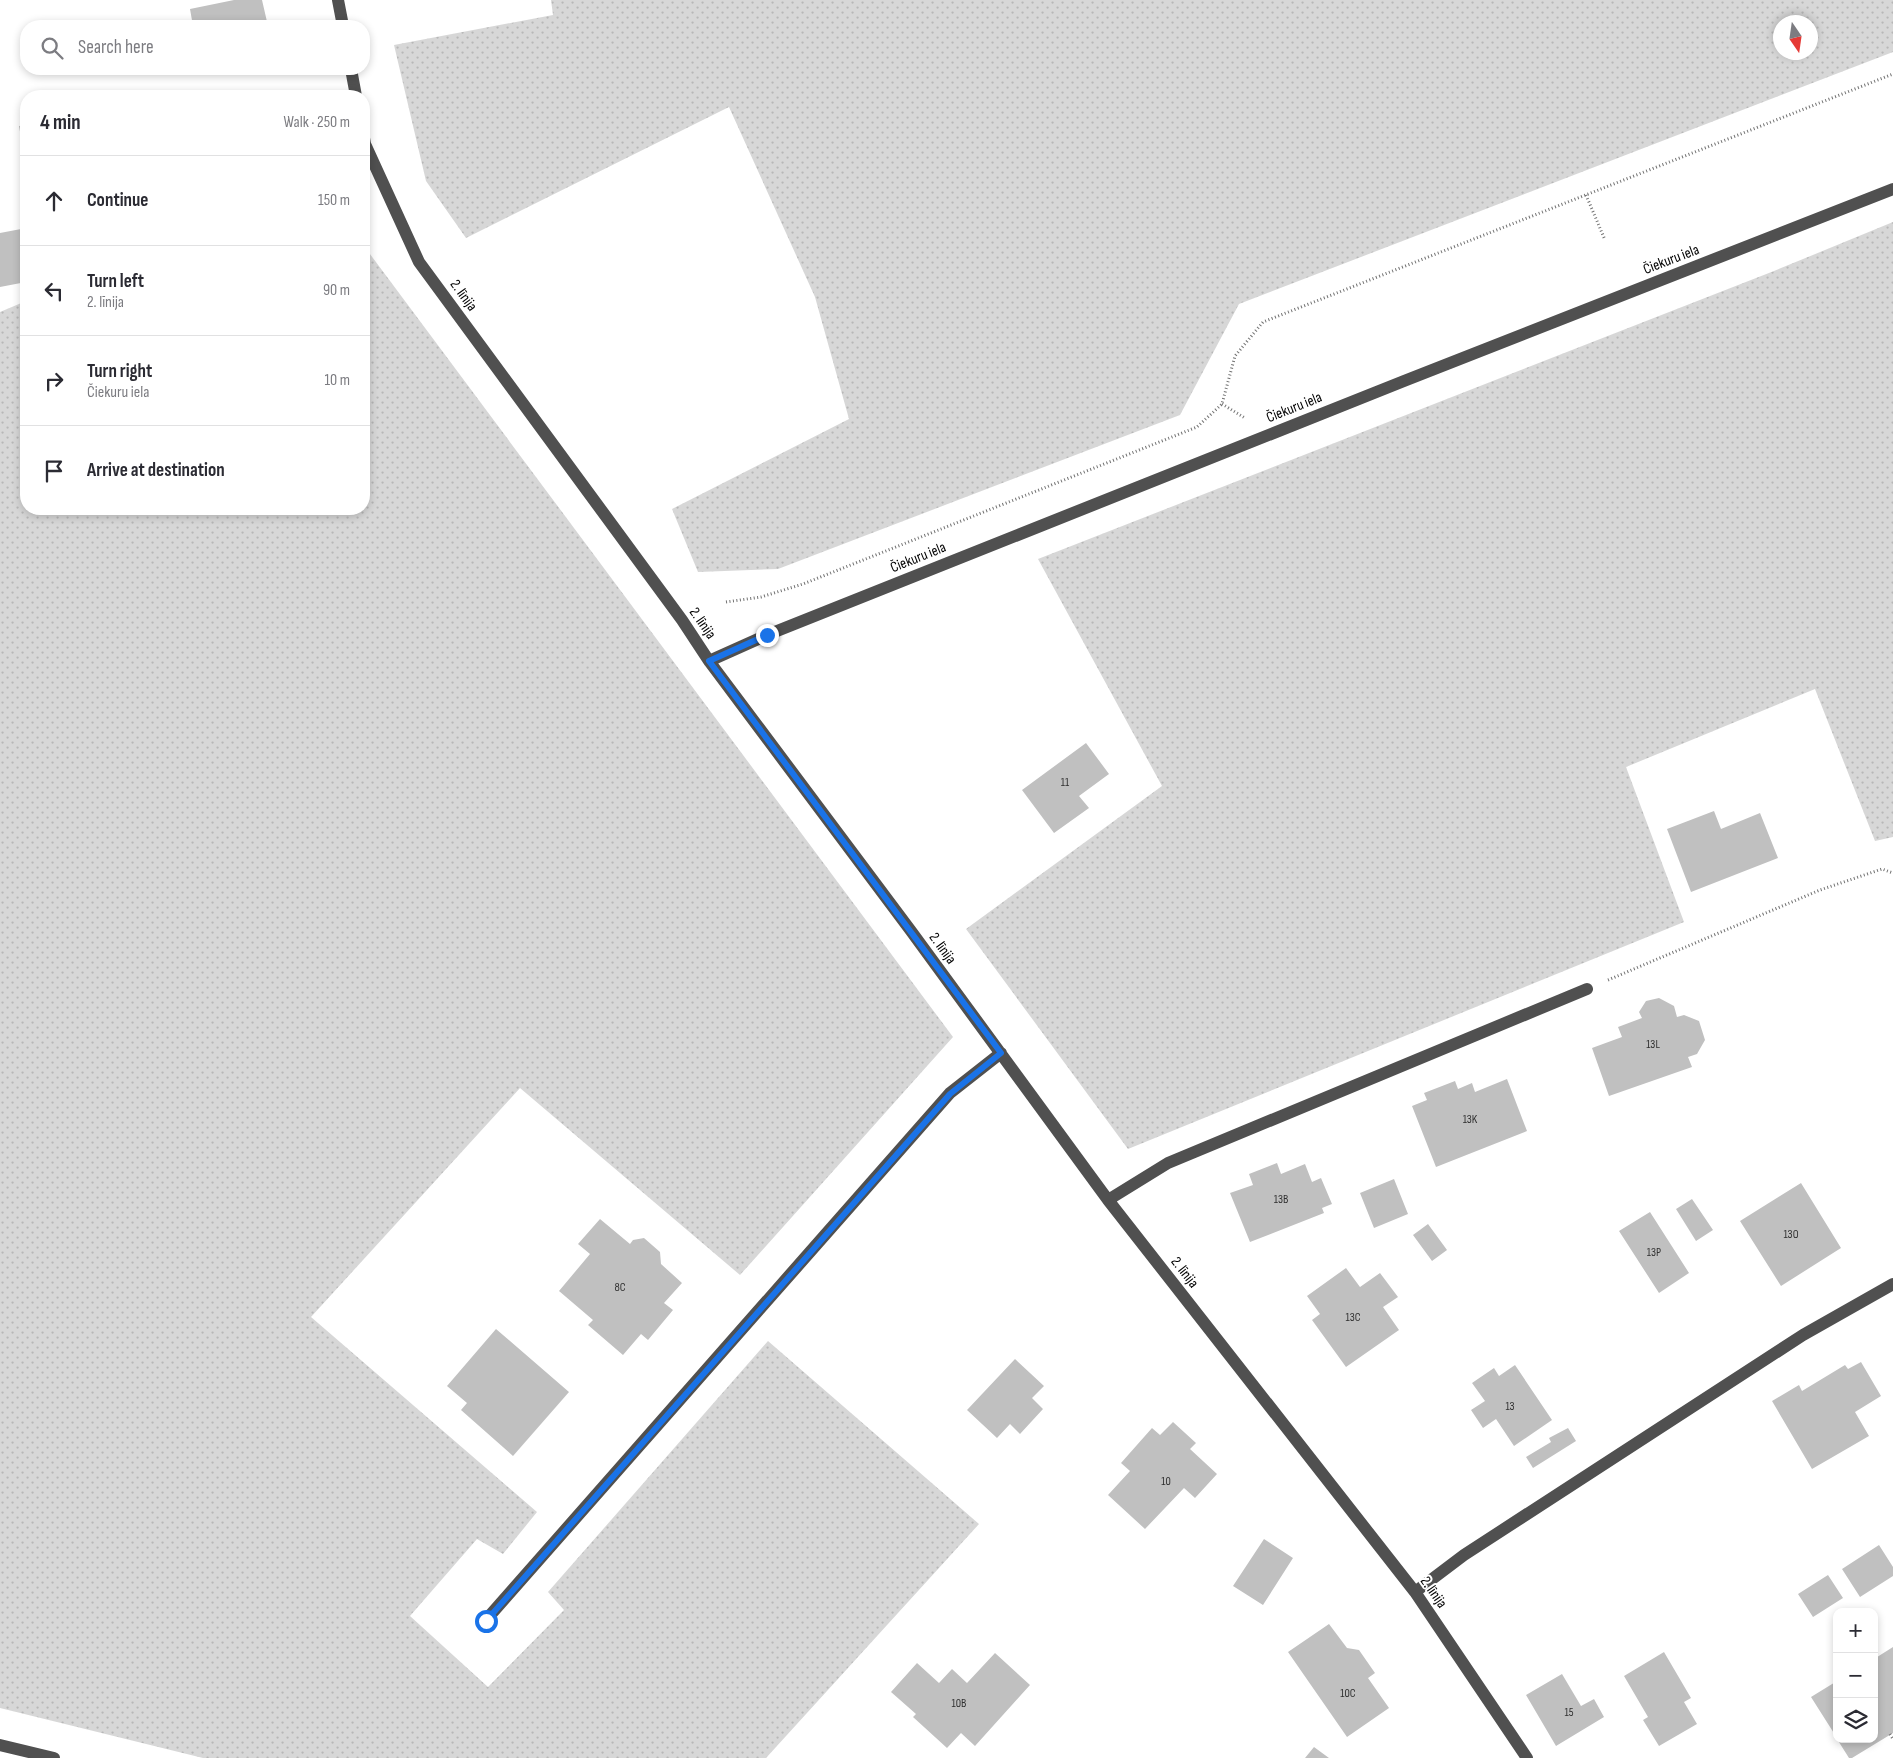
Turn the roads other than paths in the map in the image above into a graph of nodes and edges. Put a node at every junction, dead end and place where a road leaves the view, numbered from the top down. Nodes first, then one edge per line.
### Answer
1 (338, 0) edge
2 (342, 20) edge
3 (352, 75) edge
4 (355, 90) edge
5 (370, 155) edge
6 (1893, 189) edge
7 (709, 661) junction
8 (1587, 989) road end
9 (1001, 1053) junction
10 (1108, 1200) junction
11 (1893, 1284) edge
12 (1415, 1592) junction
13 (486, 1621) dead end
14 (0, 1745) edge
15 (54, 1758) edge
16 (1527, 1758) edge

1 - 2 street
3 - 4 street
5 - 7 street, 2. līnija
6 - 7 street, Čiekuru iela
7 - 9 street, 2. līnija
8 - 10 street
9 - 10 street, 2. līnija
9 - 13 street
10 - 12 street, 2. līnija
11 - 12 street
12 - 16 street, 2. līnija
14 - 15 street

